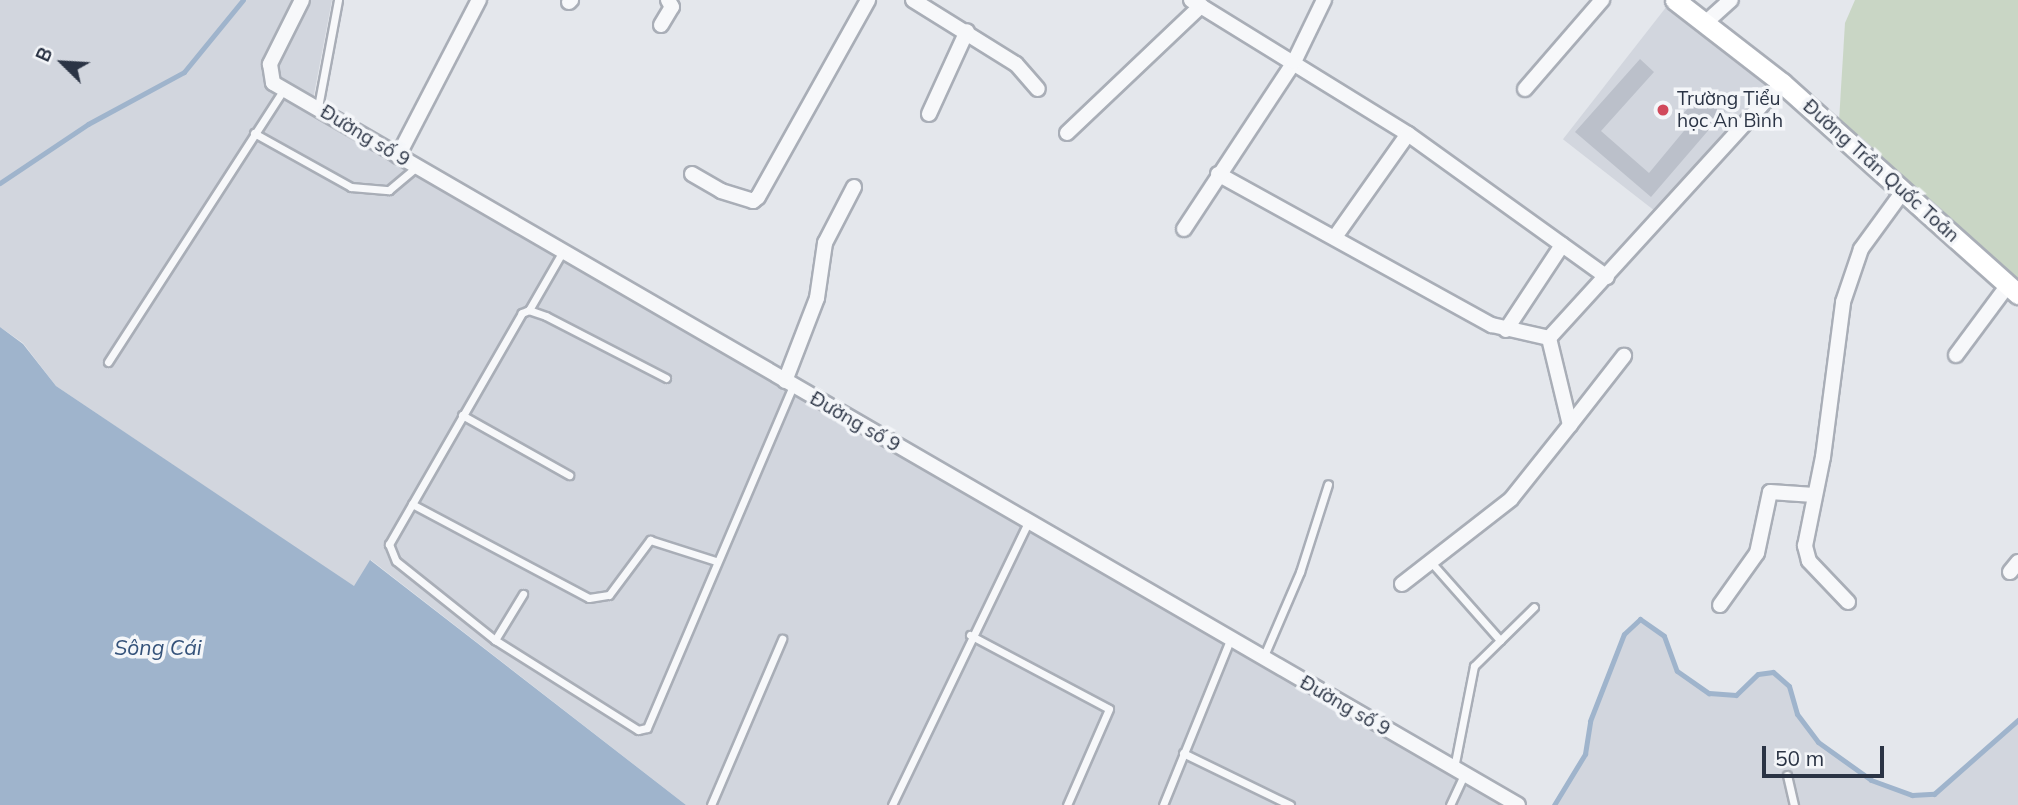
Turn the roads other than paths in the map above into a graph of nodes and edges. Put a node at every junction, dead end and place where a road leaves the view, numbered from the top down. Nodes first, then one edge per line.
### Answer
1 (302, 0) edge
2 (338, 0) edge
3 (479, 0) edge
4 (668, 0) edge
5 (868, 0) edge
6 (913, 0) edge
7 (1325, 0) edge
8 (1602, 0) edge
9 (1675, 0) edge
10 (1731, 0) edge
11 (1196, 3) edge
12 (1704, 24) junction
13 (661, 25) dead end
14 (967, 32) junction
15 (1294, 61) junction
16 (1782, 83) junction
17 (284, 89) junction
18 (1038, 89) dead end
19 (1525, 89) dead end
20 (318, 107) junction
21 (929, 114) dead end
22 (254, 133) junction
23 (1067, 133) dead end
24 (1408, 134) junction
25 (398, 156) junction
26 (416, 167) junction
27 (692, 174) dead end
28 (1218, 174) junction
29 (854, 187) dead end
30 (1904, 190) junction
31 (1184, 229) dead end
32 (1335, 237) junction
33 (1562, 245) junction
34 (563, 251) junction
35 (1607, 277) junction
36 (2013, 290) edge
37 (529, 310) junction
38 (1506, 330) junction
39 (1549, 338) junction
40 (1956, 355) dead end
41 (1624, 356) dead end
42 (108, 362) dead end
43 (666, 377) dead end
44 (789, 384) junction
45 (462, 415) junction
46 (1570, 425) junction
47 (569, 475) dead end
48 (1328, 484) dead end
49 (1814, 495) junction
50 (412, 504) junction
51 (1027, 524) junction
52 (716, 561) junction
53 (1430, 561) junction
54 (1402, 584) dead end
55 (523, 594) dead end
56 (1848, 602) dead end
57 (1720, 605) dead end
58 (1534, 607) dead end
59 (970, 635) junction
60 (782, 639) dead end
61 (495, 640) junction
62 (1230, 640) junction
63 (1500, 640) junction
64 (1262, 659) junction
65 (1183, 753) junction
66 (1459, 771) junction
67 (1787, 775) dead end
68 (711, 805) edge
69 (892, 805) edge
70 (1067, 805) edge
71 (1163, 805) edge
72 (1290, 805) edge
73 (1450, 805) edge
74 (1518, 805) edge
75 (1794, 805) edge

1 - 17 street
2 - 20 lane
3 - 25 street
4 - 13 street
5 - 27 street
6 - 14 street
7 - 15 street
8 - 19 street
9 - 12 main road, Đường Trần Quốc Toản
10 - 12 street
11 - 15 street
11 - 23 street
12 - 16 main road, Đường Trần Quốc Toản
14 - 18 street
14 - 21 street
15 - 24 street
15 - 28 street
16 - 30 main road, Đường Trần Quốc Toản
16 - 35 street
17 - 20 street, Đường số 9
17 - 22 lane
20 - 25 street, Đường số 9
22 - 26 lane
22 - 42 lane
24 - 32 street
24 - 33 street
25 - 26 street, Đường số 9
26 - 34 street, Đường số 9
28 - 31 street
28 - 32 street
29 - 44 street
30 - 36 main road, Đường Trần Quốc Toản
30 - 49 street
32 - 38 street
33 - 35 street
33 - 38 street
34 - 37 lane
34 - 44 street, Đường số 9
35 - 39 street
36 - 40 street
37 - 43 lane
37 - 45 lane
38 - 39 street
39 - 46 street
41 - 46 street
44 - 51 street, Đường số 9
44 - 52 lane
45 - 47 lane
45 - 50 lane
46 - 53 street
48 - 64 lane
49 - 56 street
49 - 57 street
50 - 52 lane
50 - 61 lane
51 - 59 lane
51 - 62 street, Đường số 9
52 - 61 lane
53 - 54 street
53 - 63 lane
55 - 61 lane
58 - 63 lane
59 - 69 lane
59 - 70 lane
60 - 68 lane
62 - 64 street, Đường số 9
62 - 65 lane
63 - 66 lane
64 - 66 street, Đường số 9
65 - 71 lane
65 - 72 lane
66 - 73 lane
66 - 74 street, Đường số 9
67 - 75 lane

